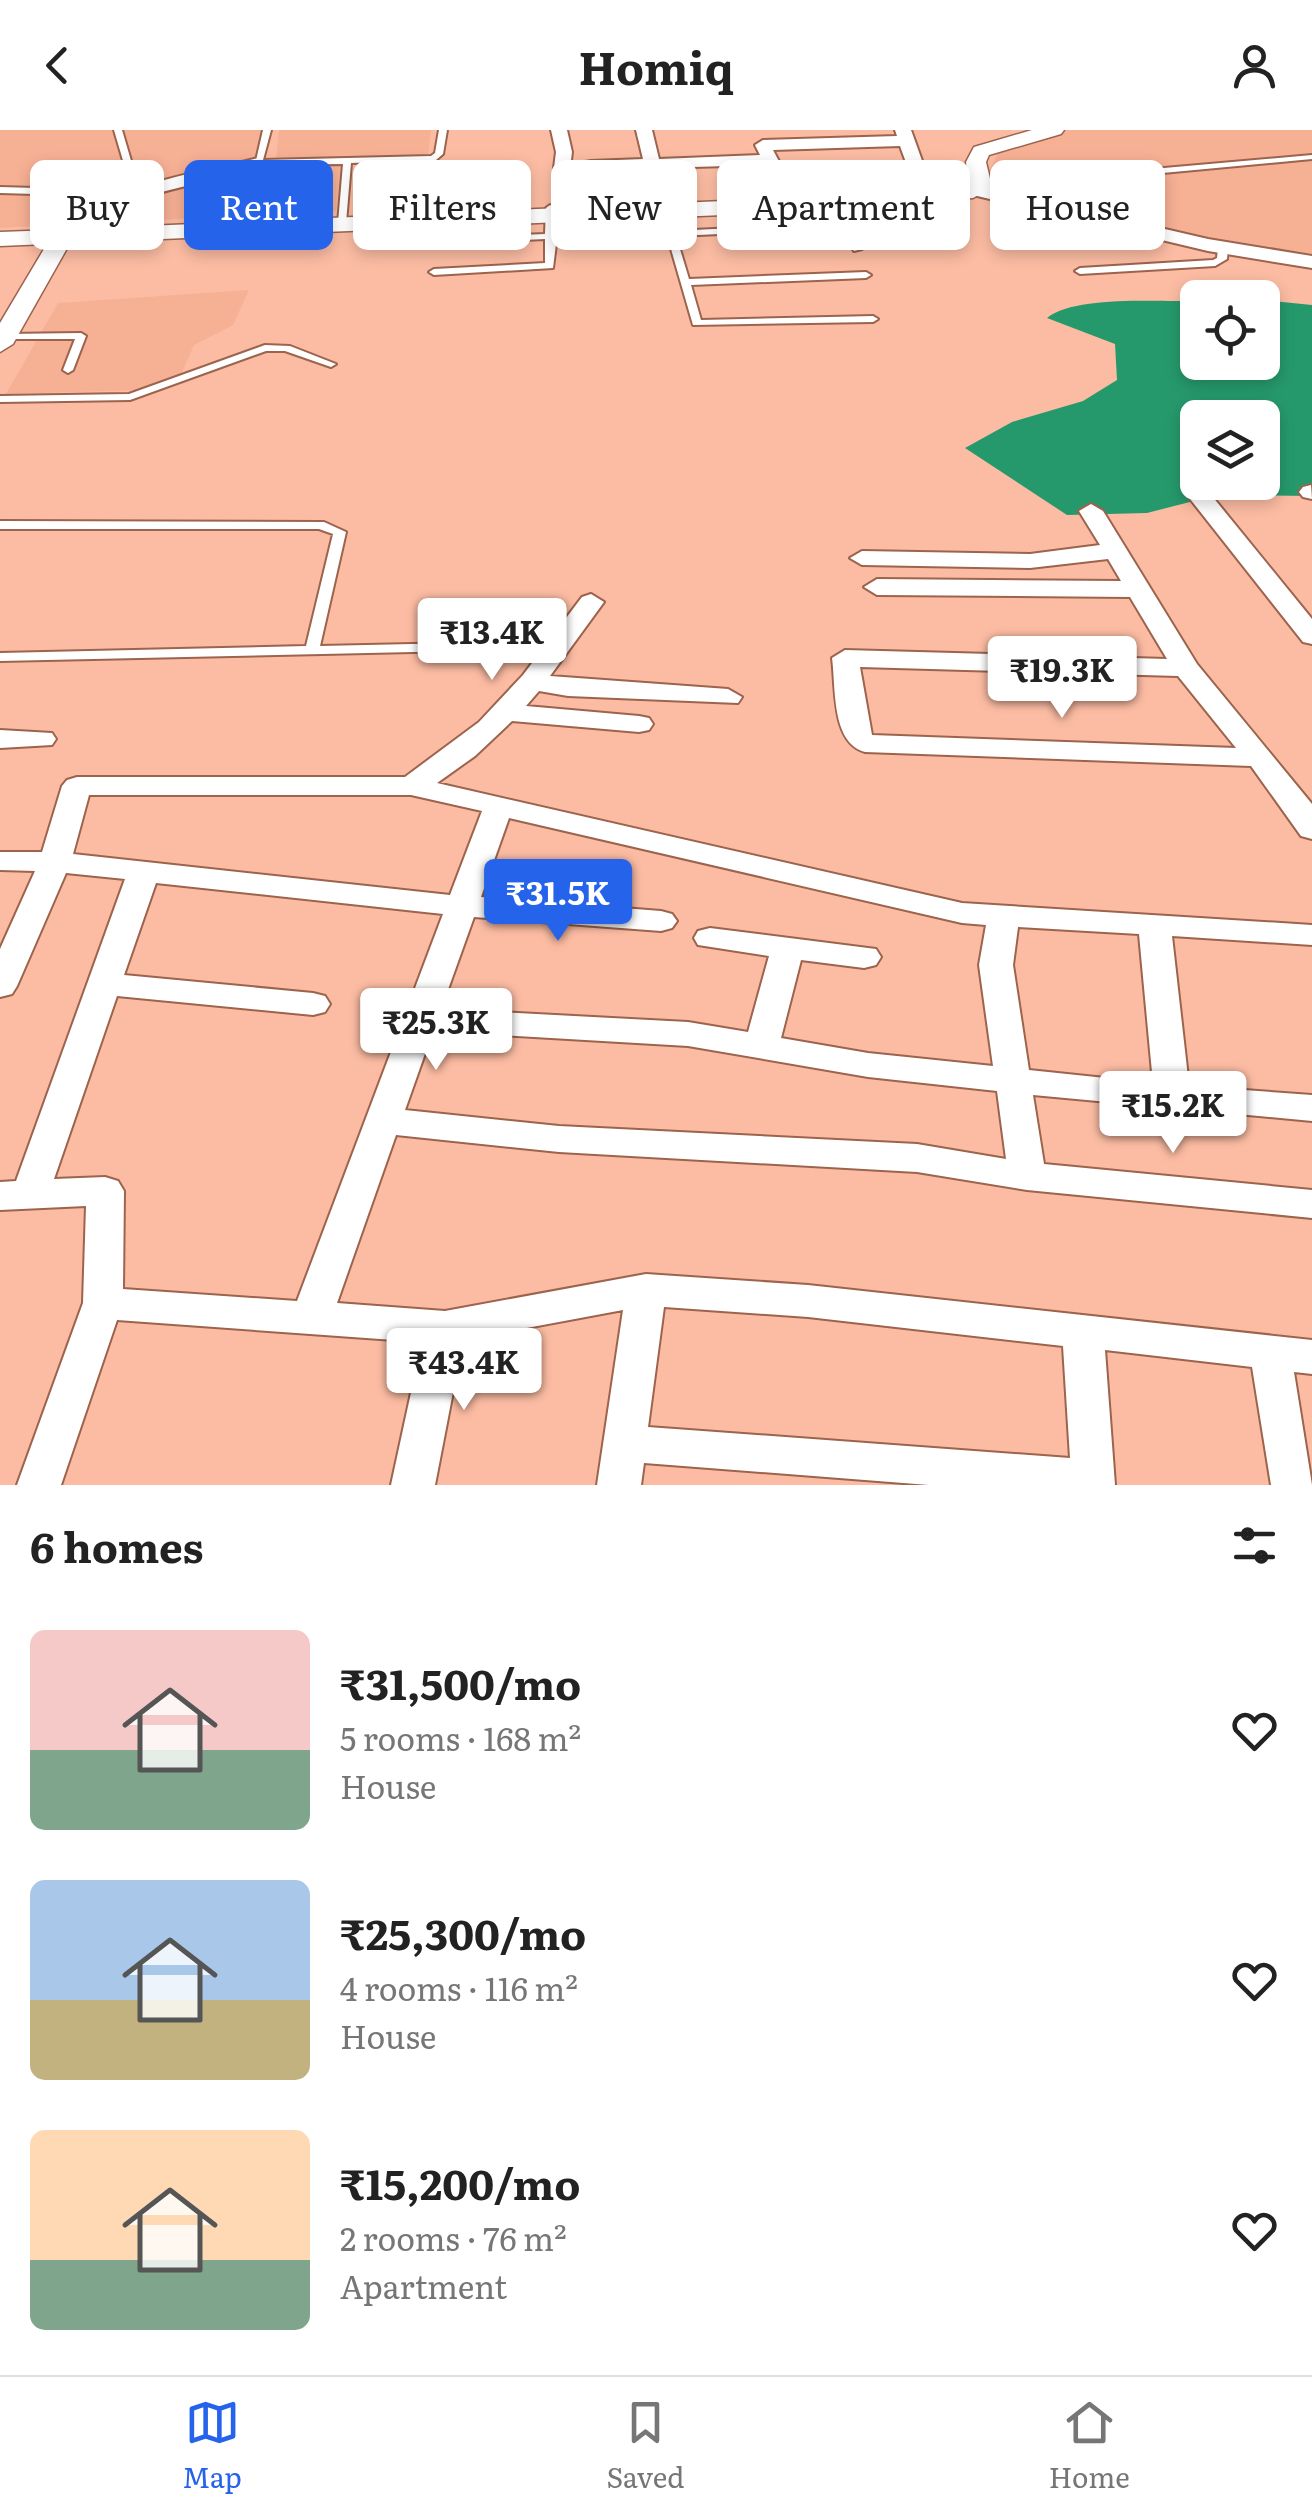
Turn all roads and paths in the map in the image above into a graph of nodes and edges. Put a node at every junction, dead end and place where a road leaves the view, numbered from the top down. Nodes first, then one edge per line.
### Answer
1 (118, 130) edge
2 (267, 130) edge
3 (442, 130) edge
4 (559, 130) edge
5 (644, 130) edge
6 (1054, 130) edge
7 (905, 135) edge
8 (763, 145) edge
9 (1312, 157) edge
10 (127, 160) edge
11 (259, 160) edge
12 (563, 160) edge
13 (651, 160) edge
14 (675, 160) edge
15 (913, 160) edge
16 (333, 161) edge
17 (347, 161) junction
18 (980, 189) junction
19 (0, 190) edge
20 (970, 190) edge
21 (30, 191) edge
22 (551, 216) edge
23 (342, 219) junction
24 (164, 228) edge
25 (30, 234) edge
26 (0, 235) edge
27 (1223, 248) junction
28 (55, 250) edge
29 (554, 250) edge
30 (675, 250) edge
31 (1312, 262) edge
32 (1080, 271) dead end
33 (434, 272) dead end
34 (866, 275) dead end
35 (684, 282) junction
36 (873, 319) dead end
37 (2, 341) edge
38 (331, 364) dead end
39 (68, 370) dead end
40 (0, 399) edge
41 (1203, 500) edge
42 (1090, 511) dead end
43 (0, 525) edge
44 (1115, 551) junction
45 (862, 558) dead end
46 (877, 587) dead end
47 (1138, 589) junction
48 (591, 602) dead end
49 (1308, 628) edge
50 (459, 646) dead end
51 (312, 650) junction
52 (0, 656) edge
53 (1186, 668) junction
54 (535, 682) junction
55 (728, 697) dead end
56 (504, 712) junction
57 (639, 724) dead end
58 (0, 739) edge
59 (42, 739) dead end
60 (1259, 758) junction
61 (411, 786) junction
62 (499, 805) junction
63 (1310, 824) edge
64 (0, 861) edge
65 (54, 862) junction
66 (143, 874) junction
67 (460, 906) junction
68 (1003, 916) junction
69 (661, 921) dead end
70 (1154, 925) junction
71 (1312, 935) edge
72 (710, 938) dead end
73 (788, 948) junction
74 (864, 957) dead end
75 (104, 984) junction
76 (0, 986) edge
77 (313, 1004) dead end
78 (421, 1019) junction
79 (761, 1046) junction
80 (1016, 1082) junction
81 (1172, 1098) junction
82 (1312, 1108) edge
83 (383, 1122) junction
84 (1027, 1176) junction
85 (15, 1195) edge
86 (1312, 1204) edge
87 (646, 1290) junction
88 (103, 1303) junction
89 (311, 1318) junction
90 (444, 1327) junction
91 (1083, 1331) junction
92 (1291, 1354) edge
93 (622, 1464) edge
94 (1093, 1482) edge
95 (39, 1485) edge
96 (413, 1485) edge
97 (1293, 1485) edge

1 - 10 lane
2 - 11 lane
3 - 17 lane
4 - 12 street
5 - 13 street
6 - 18 street
7 - 8 street
7 - 15 street
8 - 14 street
9 - 18 lane
16 - 17 lane
17 - 23 lane
18 - 20 street
18 - 27 street
19 - 21 lane
22 - 23 street
23 - 24 street
25 - 26 street
27 - 31 street
27 - 32 lane
28 - 37 street
29 - 33 lane
30 - 35 lane
34 - 35 lane
35 - 36 lane
37 - 39 lane
38 - 40 lane
41 - 49 street
42 - 44 street
43 - 51 lane
44 - 45 street
44 - 47 street
46 - 47 street
47 - 53 street
48 - 54 street
50 - 51 lane
51 - 52 lane
53 - 60 street
53 - 60 street
54 - 55 street
54 - 56 street
56 - 57 street
56 - 61 street
58 - 59 street
60 - 63 street
61 - 62 street
61 - 65 street
62 - 67 street
62 - 68 street
64 - 65 street
65 - 66 street
65 - 76 street
66 - 67 street
66 - 75 street
67 - 69 street
67 - 78 street
68 - 70 street
68 - 80 street
70 - 71 street
70 - 81 street
72 - 73 street
73 - 74 street
73 - 79 street
75 - 77 street
75 - 85 street
78 - 79 street
78 - 83 street
79 - 80 street
80 - 81 street
80 - 84 street
81 - 82 street
83 - 84 street
83 - 89 street
84 - 86 street
85 - 88 street
87 - 90 street
87 - 91 street
87 - 93 street
88 - 89 street
88 - 95 street
89 - 90 street
90 - 96 street
91 - 92 street
91 - 94 street
92 - 97 street
93 - 94 street

